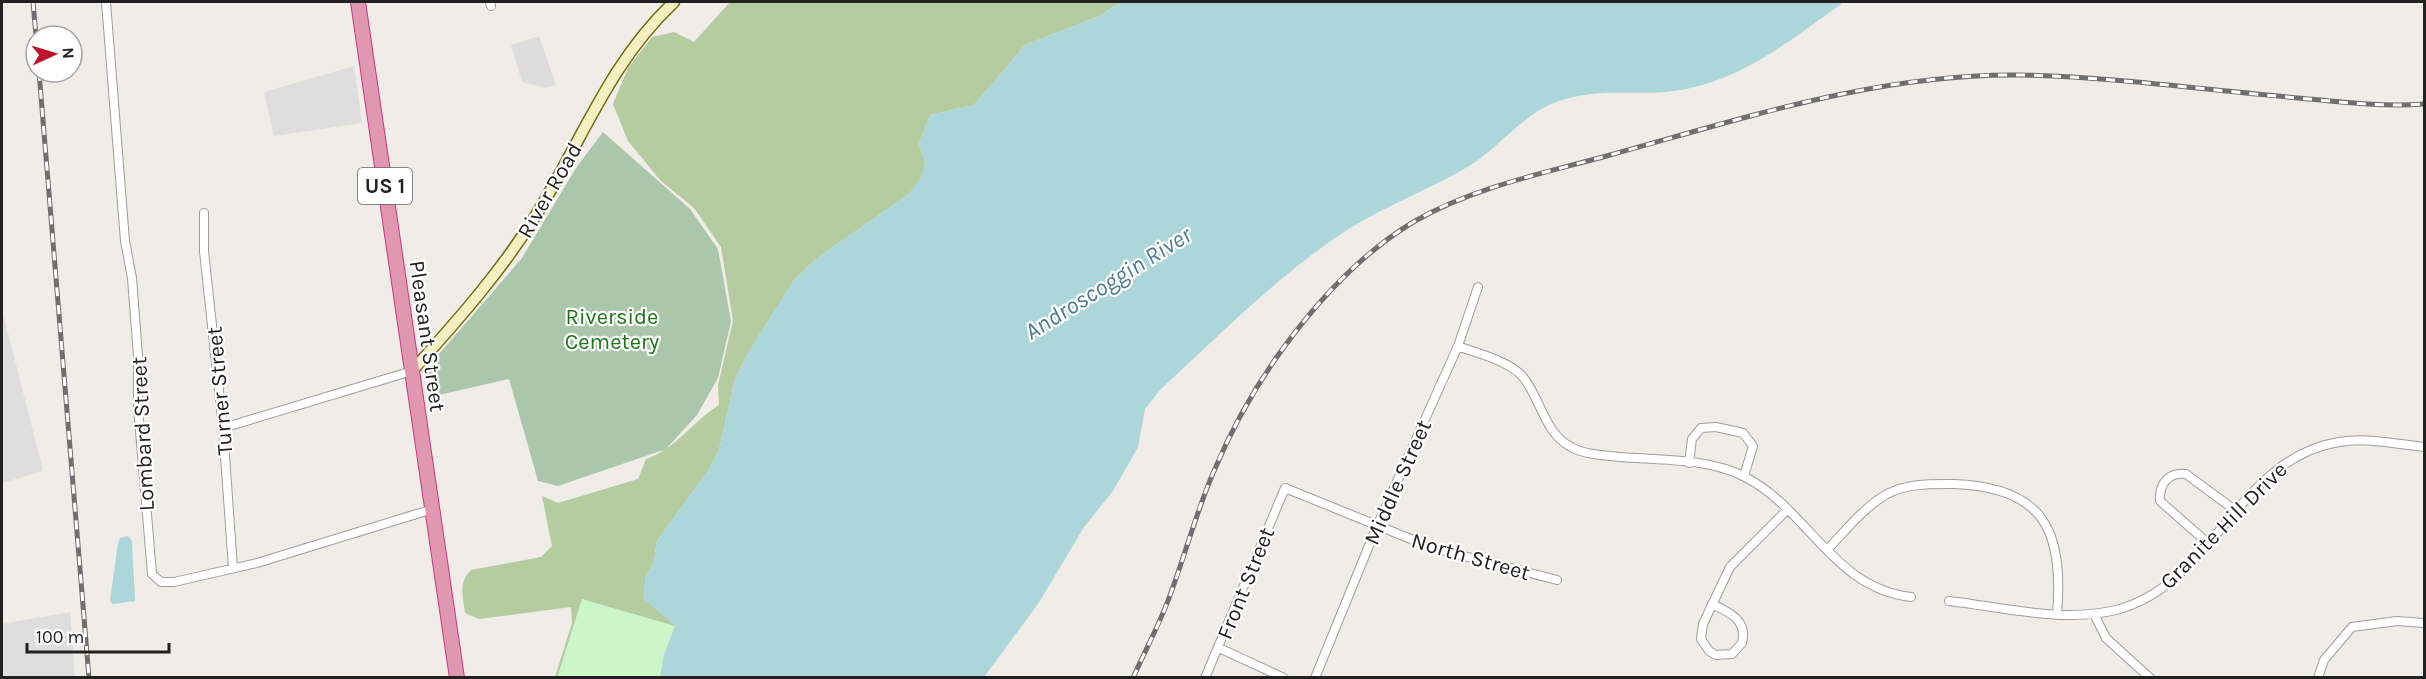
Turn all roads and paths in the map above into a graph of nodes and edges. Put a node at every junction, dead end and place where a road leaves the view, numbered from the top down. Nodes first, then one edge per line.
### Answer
1 (106, 2) edge
2 (358, 2) edge
3 (674, 2) edge
4 (204, 213) dead end
5 (1478, 287) dead end
6 (1458, 346) junction
7 (412, 371) junction
8 (223, 428) junction
9 (2424, 447) edge
10 (1689, 463) junction
11 (1744, 476) junction
12 (1285, 488) joint
13 (433, 509) junction
14 (1787, 510) junction
15 (2236, 511) junction
16 (1377, 526) junction
17 (2208, 544) junction
18 (1827, 550) junction
19 (233, 568) junction
20 (1557, 580) dead end
21 (1911, 597) dead end
22 (1949, 601) dead end
23 (1712, 604) junction
24 (2057, 614) junction
25 (2094, 614) junction
26 (2424, 623) edge
27 (1219, 648) junction
28 (458, 678) edge
29 (1205, 678) edge
30 (1284, 678) edge
31 (1315, 678) edge
32 (2150, 678) edge
33 (2318, 678) edge

1 - 19 street, Lombard Street
2 - 7 highway, Pleasant Street / US 1
3 - 7 street, River Road
4 - 8 street, Turner Street
5 - 6 street, Middle Street
6 - 10 street
6 - 16 street, Middle Street
7 - 8 street
7 - 13 highway, Pleasant Street / US 1
8 - 19 street, Turner Street
9 - 15 street, Granite Hill Drive
10 - 11 street
10 - 11 street
11 - 14 street
12 - 16 street, North Street
12 - 27 street, Front Street
13 - 19 street, Lombard Street
13 - 28 highway, Pleasant Street / US 1
14 - 18 street
14 - 23 street
15 - 17 street, Granite Hill Drive
15 - 17 street
16 - 20 street, North Street
16 - 31 street, Middle Street
17 - 25 street, Granite Hill Drive
18 - 21 street
18 - 24 street
22 - 24 street, Granite Hill Drive
23 - 23 street
24 - 25 street, Granite Hill Drive
25 - 32 street
26 - 33 street
27 - 29 street, Front Street
27 - 30 street

